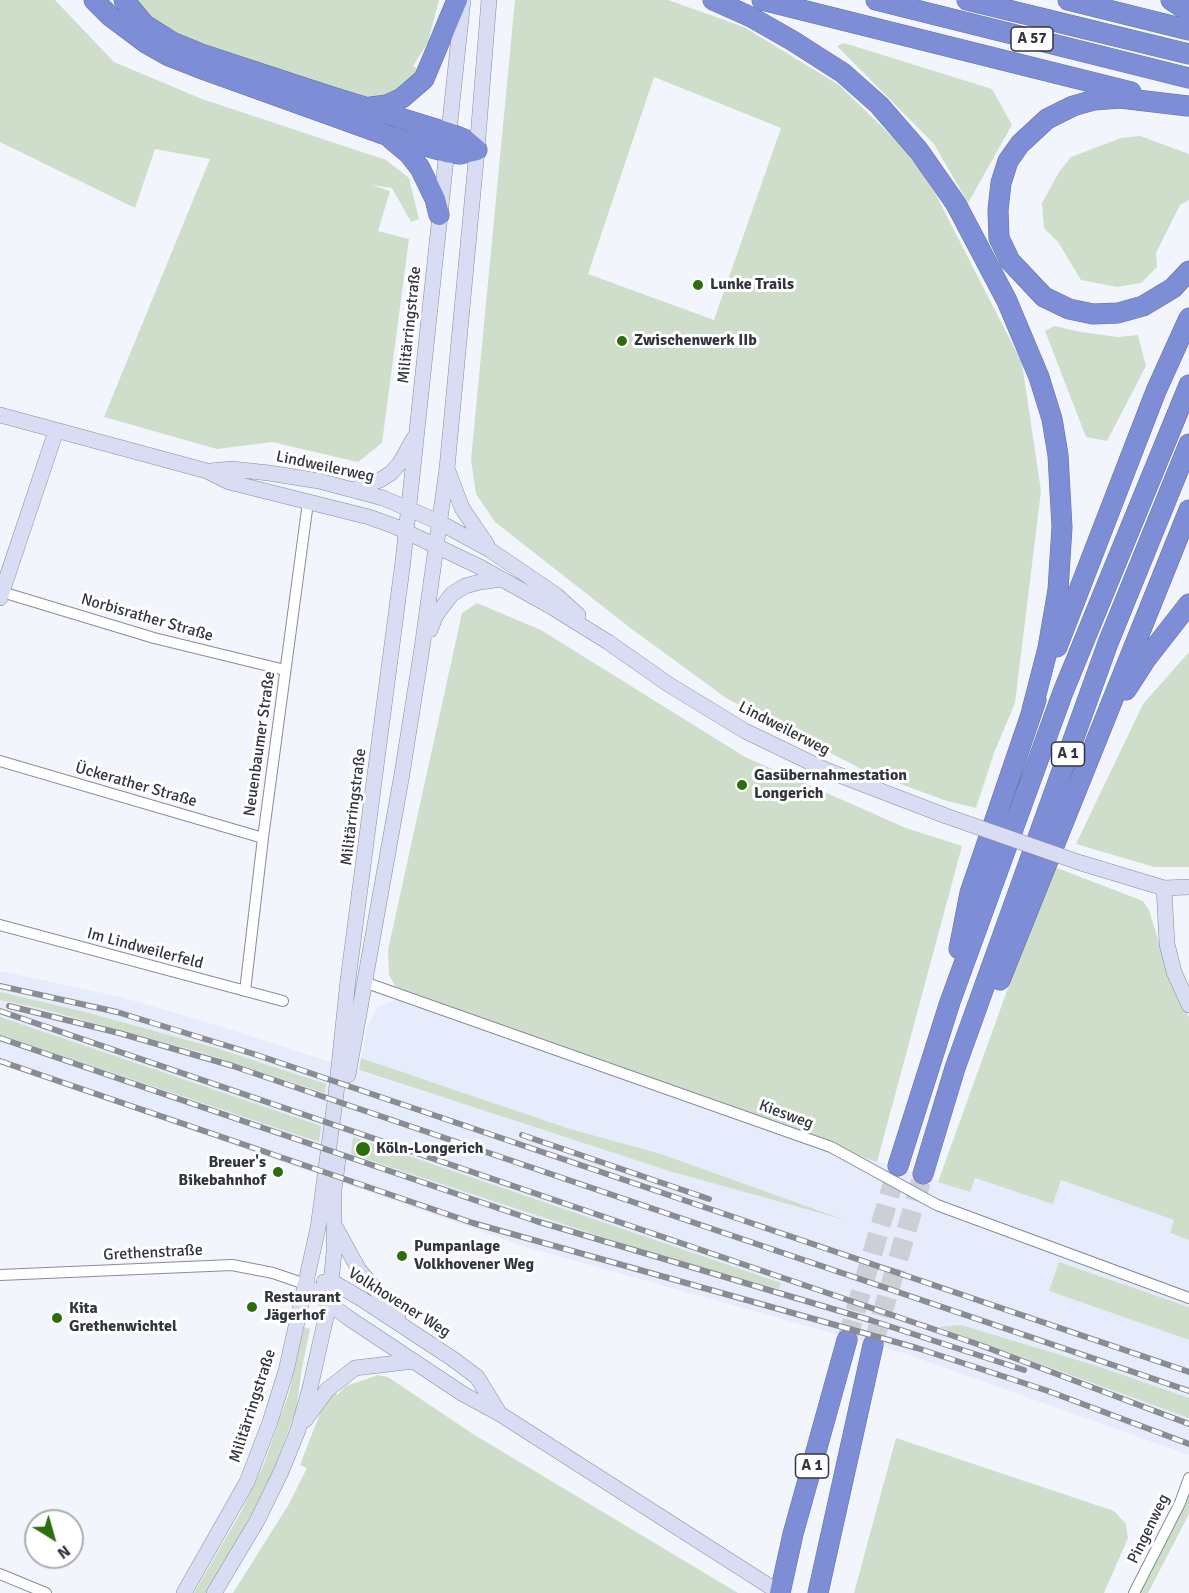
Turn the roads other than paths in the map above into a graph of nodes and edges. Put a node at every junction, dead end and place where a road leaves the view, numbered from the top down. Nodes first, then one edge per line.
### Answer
1 (94, 0) edge
2 (124, 0) edge
3 (457, 0) edge
4 (463, 0) edge
5 (489, 0) edge
6 (713, 0) edge
7 (762, 0) edge
8 (876, 0) edge
9 (967, 0) edge
10 (1068, 0) edge
11 (1171, 0) edge
12 (1189, 12) edge
13 (1189, 30) edge
14 (1189, 54) edge
15 (1189, 78) edge
16 (1189, 106) edge
17 (368, 107) junction
18 (386, 135) junction
19 (448, 143) junction
20 (477, 150) junction
21 (439, 215) junction
22 (1189, 271) edge
23 (1189, 318) edge
24 (1189, 385) edge
25 (0, 415) edge
26 (56, 431) junction
27 (417, 433) junction
28 (1189, 444) edge
29 (447, 468) junction
30 (207, 471) junction
31 (355, 489) junction
32 (308, 502) junction
33 (409, 509) junction
34 (1189, 510) edge
35 (439, 522) junction
36 (407, 531) junction
37 (436, 545) junction
38 (490, 550) junction
39 (502, 579) junction
40 (1, 595) edge
41 (1189, 604) edge
42 (608, 642) junction
43 (422, 648) junction
44 (285, 670) junction
45 (1032, 710) junction
46 (0, 761) edge
47 (1083, 776) junction
48 (263, 838) junction
49 (1189, 887) edge
50 (1164, 888) junction
51 (0, 925) edge
52 (363, 982) junction
53 (245, 991) junction
54 (283, 1001) dead end
55 (950, 1002) junction
56 (1189, 1005) edge
57 (955, 1068) junction
58 (898, 1167) tunnel mouth
59 (923, 1174) tunnel mouth
60 (334, 1225) junction
61 (0, 1275) edge
62 (331, 1281) junction
63 (305, 1284) junction
64 (1189, 1298) edge
65 (329, 1304) junction
66 (406, 1327) junction
67 (847, 1340) tunnel mouth
68 (873, 1345) tunnel mouth
69 (414, 1361) junction
70 (500, 1414) junction
71 (298, 1430) junction
72 (1189, 1478) edge
73 (0, 1574) edge
74 (46, 1593) edge
75 (184, 1593) edge
76 (214, 1593) edge
77 (780, 1593) edge
78 (818, 1593) edge
79 (1134, 1593) edge

1 - 18 highway
2 - 17 highway
3 - 17 highway
4 - 19 main road, Militärringstraße
5 - 20 main road
6 - 45 highway
7 - 16 highway
8 - 15 highway, A 57
9 - 14 highway, A 57
10 - 13 highway
11 - 12 highway
16 - 22 highway
17 - 19 highway
18 - 19 highway
18 - 21 highway
19 - 20 highway
19 - 21 main road, Militärringstraße
20 - 29 main road
21 - 27 main road, Militärringstraße
23 - 45 highway
24 - 55 highway, A 1
25 - 26 main road, Lindweilerweg
26 - 30 main road, Lindweilerweg
26 - 40 main road
27 - 31 main road
27 - 33 main road, Militärringstraße
28 - 57 highway, A 1
29 - 35 main road
29 - 38 main road
30 - 31 main road, Lindweilerweg
30 - 32 main road, Lindweilerweg
31 - 33 main road, Lindweilerweg
32 - 36 main road, Lindweilerweg
32 - 44 street, Neuenbaumer Straße
33 - 35 main road, Lindweilerweg
33 - 36 main road, Militärringstraße
34 - 47 highway
35 - 37 main road
35 - 38 main road, Lindweilerweg
36 - 37 main road, Lindweilerweg
36 - 63 main road, Militärringstraße
37 - 39 main road, Lindweilerweg
37 - 43 main road
38 - 42 main road, Lindweilerweg
39 - 42 main road, Lindweilerweg
39 - 43 main road
40 - 44 street, Norbisrather Straße
41 - 47 highway
42 - 50 main road, Lindweilerweg, bridge
43 - 52 main road
44 - 48 street, Neuenbaumer Straße
45 - 55 highway
46 - 48 street, Ückerather Straße
47 - 57 highway
48 - 53 street, Neuenbaumer Straße
49 - 50 main road, Lindweilerweg
50 - 56 main road
51 - 53 street, Im Lindweilerfeld
52 - 60 main road
52 - 64 street, Kiesweg
53 - 54 street, Im Lindweilerfeld
55 - 58 highway, A 1
57 - 59 highway, A 1
60 - 62 main road
60 - 66 main road
61 - 63 street, Grethenstraße
62 - 63 main road, Volkhovener Weg
62 - 65 main road
62 - 66 main road, Volkhovener Weg
63 - 65 main road, Volkhovener Weg
63 - 75 main road, Militärringstraße
65 - 69 main road, Volkhovener Weg
65 - 71 main road
66 - 70 main road, Volkhovener Weg
67 - 77 highway, A 1
68 - 78 highway, A 1
69 - 70 main road, Volkhovener Weg
69 - 71 main road
70 - 77 main road, Volkhovener Weg
71 - 76 main road
72 - 79 street, Pingenweg
73 - 74 street

